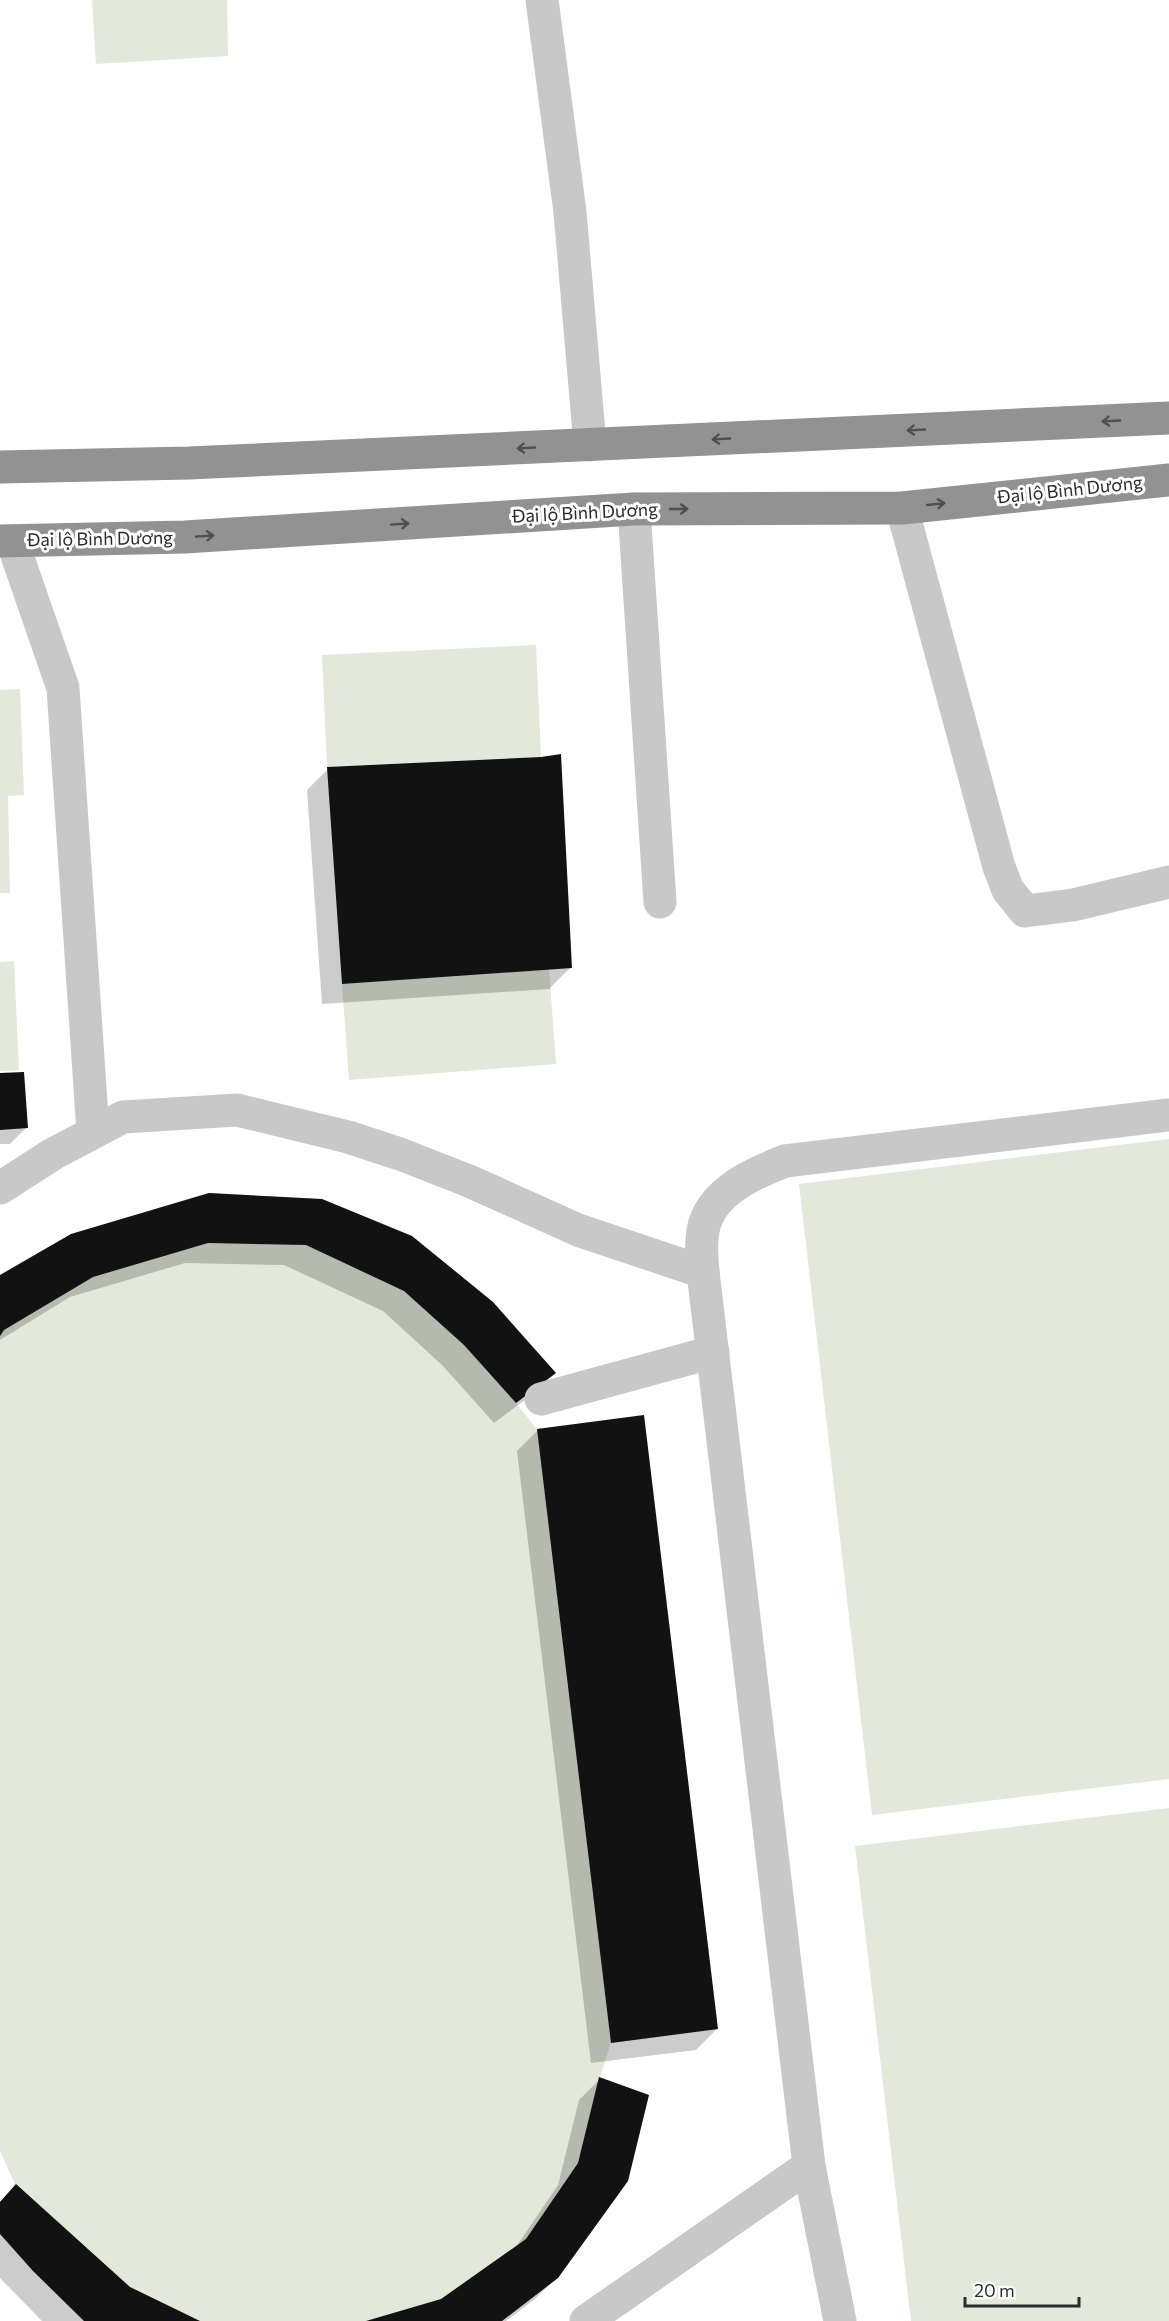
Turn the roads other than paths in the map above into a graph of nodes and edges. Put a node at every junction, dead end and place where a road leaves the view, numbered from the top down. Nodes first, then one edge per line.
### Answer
1 (542, 0) edge
2 (1169, 418) edge
3 (590, 445) junction
4 (0, 467) edge
5 (1169, 480) edge
6 (902, 508) junction
7 (634, 509) junction
8 (6, 541) edge
9 (1169, 882) edge
10 (660, 902) dead end
11 (1169, 1116) edge
12 (93, 1132) junction
13 (0, 1188) edge
14 (703, 1272) junction
15 (713, 1352) junction
16 (541, 1399) dead end
17 (809, 2166) junction
18 (585, 2321) edge
19 (840, 2321) edge

1 - 3 lane
2 -> 3 highway
3 -> 4 highway
6 -> 5 highway, Đại lộ Bình Dương
7 -> 6 highway, Đại lộ Bình Dương
6 - 9 lane
8 -> 7 highway, Đại lộ Bình Dương
7 - 10 lane
8 - 12 lane
11 - 14 lane
12 - 13 lane
12 - 14 lane
14 - 15 lane
15 - 16 lane
15 - 17 lane
17 - 18 lane
17 - 19 lane

